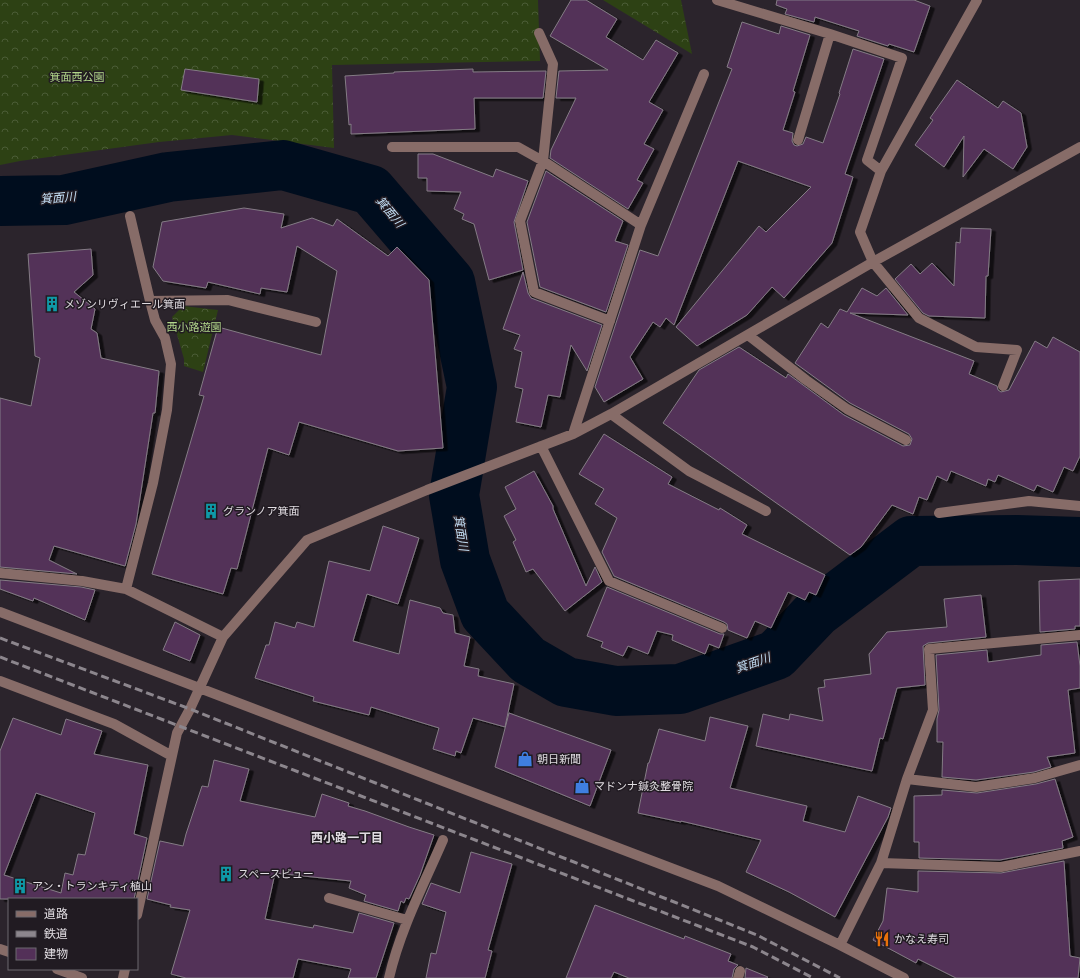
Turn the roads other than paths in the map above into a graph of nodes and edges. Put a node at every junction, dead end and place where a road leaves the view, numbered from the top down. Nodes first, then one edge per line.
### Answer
1 (717, 0) edge
2 (977, 0) edge
3 (539, 33) dead end
4 (830, 34) junction
5 (704, 74) dead end
6 (798, 140) dead end
7 (392, 147) dead end
8 (1080, 147) edge
9 (543, 161) junction
10 (881, 170) junction
11 (130, 216) dead end
12 (641, 225) junction
13 (874, 262) junction
14 (150, 301) junction
15 (610, 321) junction
16 (316, 322) dead end
17 (748, 335) junction
18 (1003, 386) dead end
19 (611, 414) junction
20 (573, 434) junction
21 (906, 440) dead end
22 (541, 446) junction
23 (1080, 506) edge
24 (766, 511) dead end
25 (939, 513) dead end
26 (0, 572) edge
27 (126, 589) junction
28 (0, 612) edge
29 (722, 628) dead end
30 (1080, 635) edge
31 (223, 637) junction
32 (0, 681) edge
33 (199, 688) junction
34 (172, 756) junction
35 (1080, 765) edge
36 (907, 779) junction
37 (443, 840) dead end
38 (1080, 851) edge
39 (881, 864) junction
40 (329, 898) dead end
41 (138, 910) edge
42 (407, 920) junction
43 (840, 945) junction
44 (60, 970) edge
45 (82, 978) edge
46 (389, 978) edge
47 (904, 978) edge

1 - 4 street
2 - 10 street
3 - 9 street
4 - 6 street
4 - 10 street
5 - 12 street
7 - 9 street
8 - 13 street
9 - 12 street
9 - 15 street
10 - 13 street
11 - 14 street
12 - 15 street
13 - 17 street
13 - 18 street
14 - 16 street
14 - 27 street
15 - 20 street
17 - 19 street
17 - 21 street
19 - 20 street
19 - 24 street
20 - 22 street
22 - 29 street
22 - 31 street
23 - 25 street
26 - 27 street
27 - 31 street
28 - 33 street
30 - 36 street
31 - 33 street
32 - 34 street
33 - 34 street
33 - 43 street
34 - 41 street
35 - 36 street
36 - 39 street
37 - 42 street
38 - 39 street
39 - 43 street
40 - 42 street
42 - 46 street
43 - 47 street
44 - 45 street

